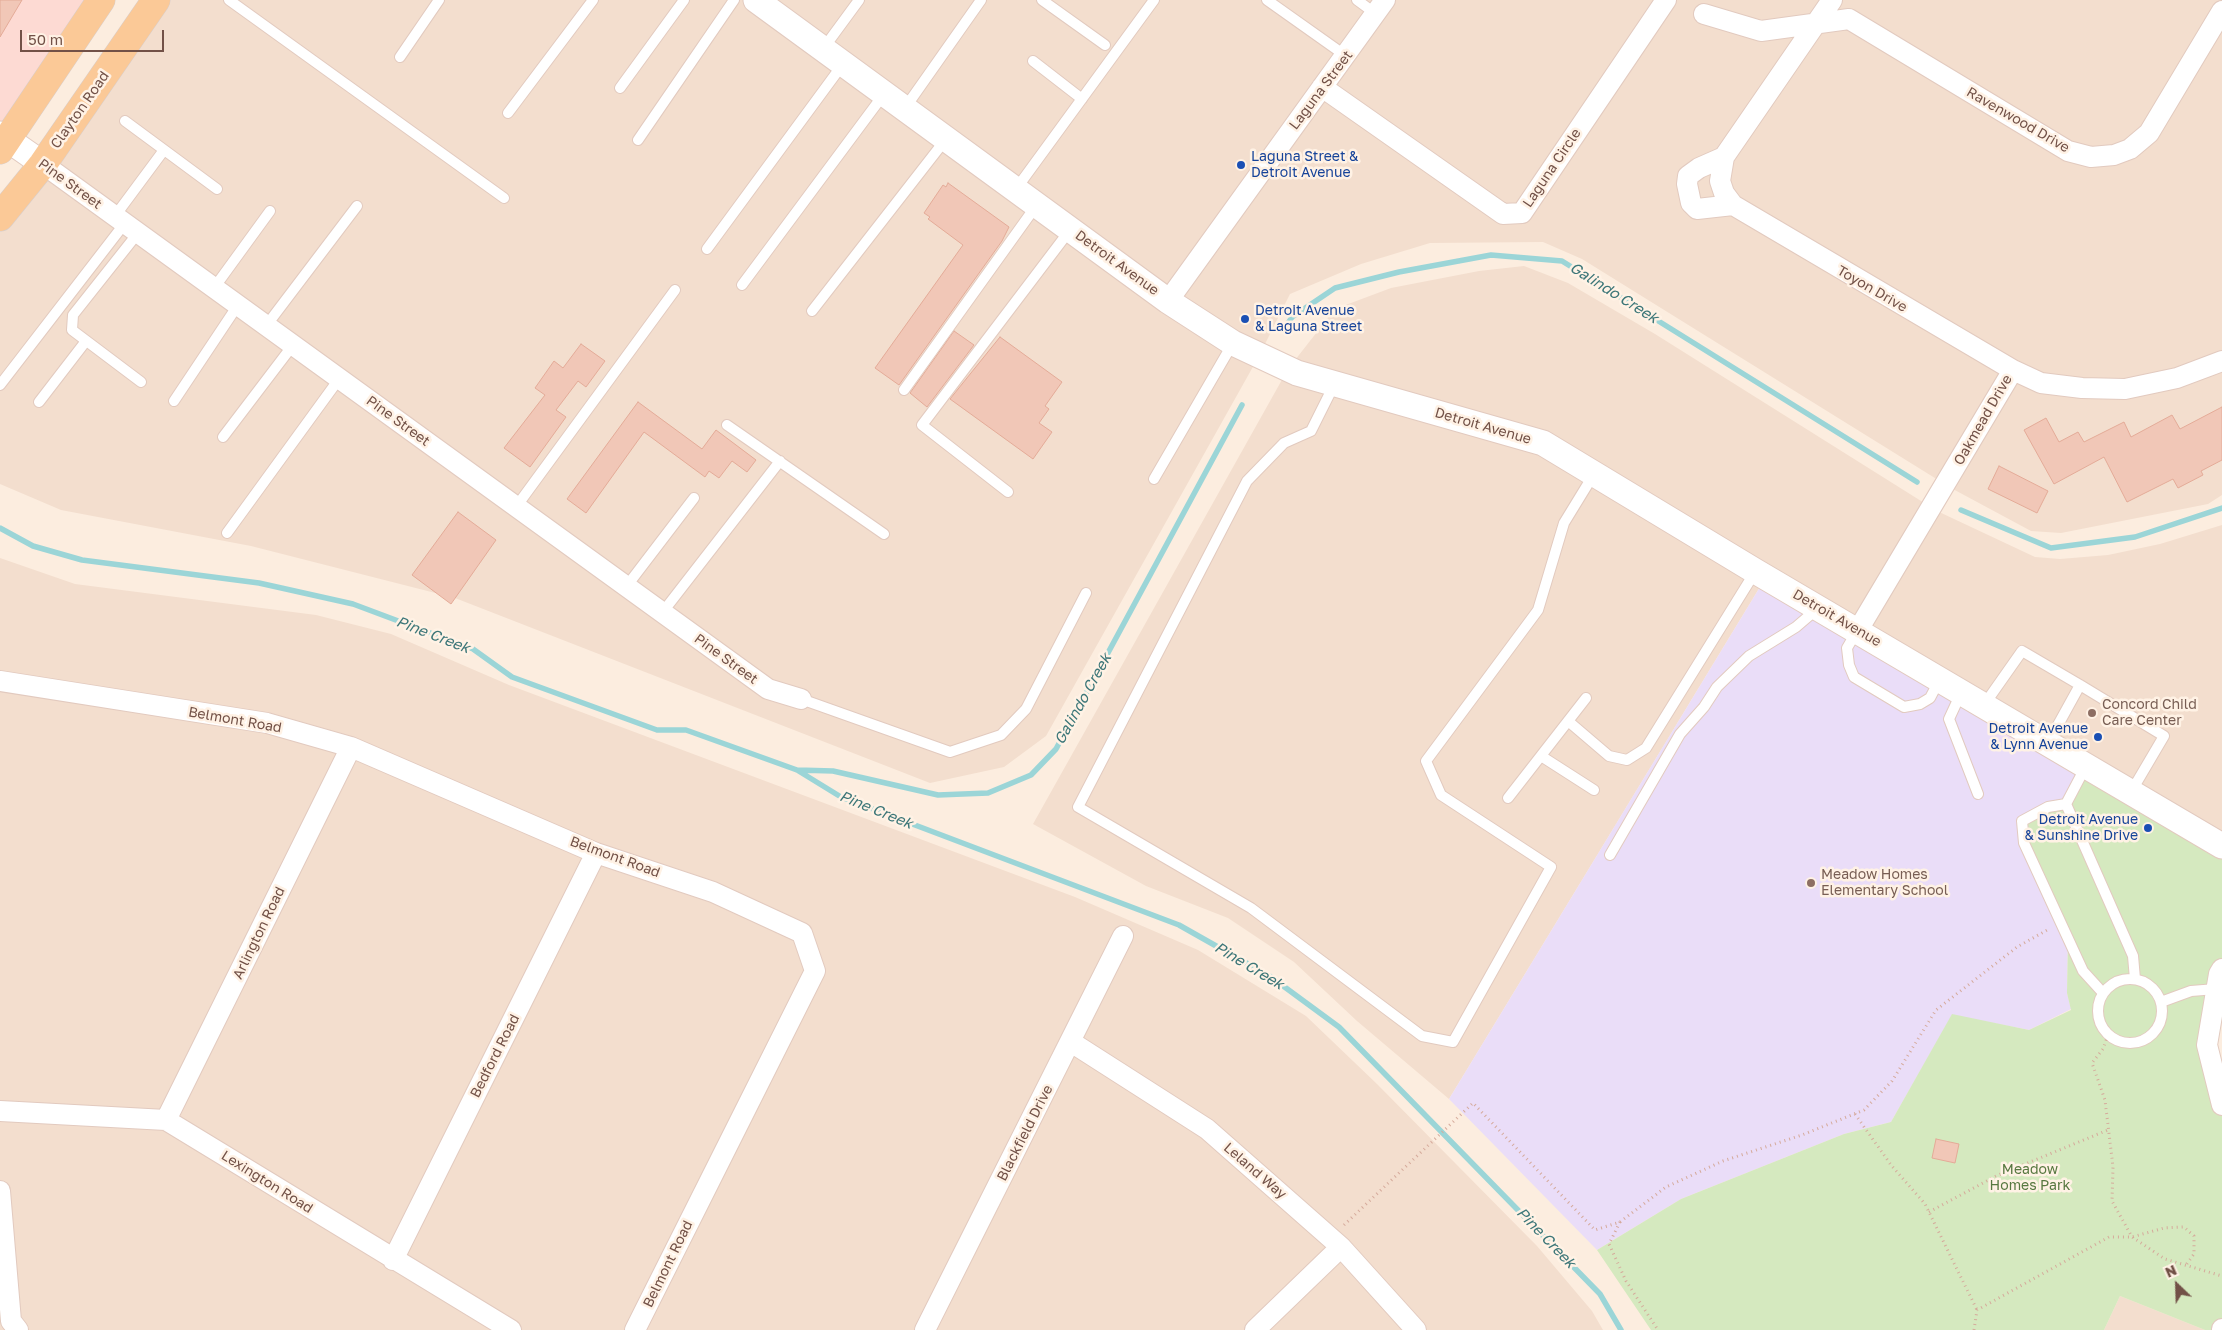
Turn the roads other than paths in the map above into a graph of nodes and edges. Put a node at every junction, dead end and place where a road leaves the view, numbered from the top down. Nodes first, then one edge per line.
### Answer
1 (101, 0) edge
2 (156, 0) edge
3 (229, 0) edge
4 (439, 0) edge
5 (593, 0) edge
6 (684, 0) edge
7 (734, 0) edge
8 (756, 0) edge
9 (859, 0) edge
10 (981, 0) edge
11 (1042, 0) edge
12 (1154, 0) edge
13 (1267, 0) edge
14 (1358, 0) edge
15 (1666, 0) edge
16 (1832, 0) edge
17 (1381, 7) edge
18 (2222, 11) edge
19 (1704, 14) dead end
20 (1817, 22) junction
21 (1104, 45) dead end
22 (823, 49) junction
23 (1346, 56) junction
24 (400, 57) dead end
25 (1033, 61) dead end
26 (843, 64) junction
27 (1322, 87) junction
28 (620, 88) dead end
29 (884, 94) junction
30 (1082, 99) junction
31 (905, 109) junction
32 (508, 113) dead end
33 (124, 121) dead end
34 (946, 139) junction
35 (638, 140) dead end
36 (3, 141) edge
37 (164, 150) junction
38 (1724, 157) junction
39 (42, 164) junction
40 (217, 189) dead end
41 (1016, 190) junction
42 (504, 198) dead end
43 (1037, 205) junction
44 (1733, 205) junction
45 (357, 206) dead end
46 (270, 211) dead end
47 (0, 217) edge
48 (126, 224) junction
49 (1070, 229) junction
50 (707, 249) dead end
51 (742, 285) dead end
52 (214, 288) junction
53 (675, 290) dead end
54 (1168, 300) junction
55 (238, 305) junction
56 (812, 310) dead end
57 (266, 326) junction
58 (86, 341) junction
59 (1233, 343) junction
60 (293, 345) junction
61 (2222, 361) edge
62 (2012, 370) junction
63 (339, 379) junction
64 (141, 382) dead end
65 (1335, 384) junction
66 (0, 385) edge
67 (904, 390) dead end
68 (174, 401) dead end
69 (39, 402) dead end
70 (727, 425) dead end
71 (223, 437) dead end
72 (780, 461) junction
73 (1594, 474) junction
74 (1154, 480) dead end
75 (1008, 492) dead end
76 (694, 498) dead end
77 (516, 507) junction
78 (227, 533) dead end
79 (884, 534) dead end
80 (1755, 571) junction
81 (626, 587) junction
82 (1086, 593) dead end
83 (1820, 607) junction
84 (662, 613) junction
85 (1858, 630) junction
86 (1940, 679) junction
87 (0, 681) edge
88 (2080, 685) junction
89 (1962, 692) junction
90 (1586, 698) dead end
91 (801, 699) joint
92 (1984, 706) junction
93 (1568, 721) junction
94 (2048, 743) junction
95 (351, 747) junction
96 (1541, 756) junction
97 (2086, 766) junction
98 (1594, 790) dead end
99 (2131, 792) junction
100 (1978, 794) dead end
101 (1508, 798) dead end
102 (2066, 804) junction
103 (2222, 846) edge
104 (596, 853) junction
105 (1610, 854) dead end
106 (1124, 936) dead end
107 (2222, 968) edge
108 (2134, 979) junction
109 (2216, 989) junction
110 (2103, 993) junction
111 (2161, 1002) junction
112 (1071, 1042) junction
113 (2222, 1105) edge
114 (0, 1112) edge
115 (166, 1120) junction
116 (0, 1191) edge
117 (1341, 1247) junction
118 (393, 1260) junction
119 (18, 1330) edge
120 (511, 1330) edge
121 (636, 1330) edge
122 (925, 1330) edge
123 (1255, 1330) edge
124 (1416, 1330) edge

1 - 36 main road
2 - 39 main road, Clayton Road
3 - 42 lane
4 - 24 lane
5 - 32 lane
6 - 28 lane
7 - 35 lane
8 - 22 street, Detroit Avenue
9 - 22 lane
10 - 31 lane
11 - 21 lane
12 - 30 lane
13 - 23 lane
14 - 17 lane
15 - 27 street, Laguna Circle
16 - 20 street, Toyon Drive
17 - 23 street, Laguna Street
18 - 20 street, Ravenwood Drive
19 - 20 street, Ravenwood Drive
20 - 38 street, Toyon Drive
22 - 26 street, Detroit Avenue
23 - 27 street, Laguna Street
25 - 30 lane
26 - 29 street, Detroit Avenue
26 - 50 lane
27 - 54 street, Laguna Street
29 - 31 street, Detroit Avenue
29 - 51 lane
30 - 41 lane
31 - 34 street, Detroit Avenue
33 - 37 lane
34 - 41 street, Detroit Avenue
34 - 56 lane
36 - 39 street, Pine Street
37 - 40 lane
37 - 48 lane
38 - 44 street, Toyon Drive
38 - 44 street
39 - 47 main road, Clayton Road
39 - 48 street, Pine Street
41 - 43 street, Detroit Avenue
43 - 49 street, Detroit Avenue
43 - 67 lane
44 - 62 street, Toyon Drive
45 - 57 lane
46 - 52 lane
48 - 52 street, Pine Street
48 - 58 lane
48 - 66 lane
49 - 54 street, Detroit Avenue
49 - 75 lane
52 - 55 street, Pine Street
53 - 77 lane
54 - 59 street, Detroit Avenue
55 - 57 street, Pine Street
55 - 68 lane
57 - 60 street, Pine Street
58 - 64 lane
58 - 69 lane
59 - 65 street, Detroit Avenue
59 - 74 lane
60 - 63 street, Pine Street
60 - 71 lane
61 - 62 street, Oakmead Drive
62 - 85 street, Oakmead Drive
63 - 77 street, Pine Street
63 - 78 lane
65 - 73 street, Detroit Avenue
65 - 73 lane
70 - 72 lane
72 - 79 lane
72 - 84 lane
73 - 80 street, Detroit Avenue
76 - 81 lane
77 - 81 street, Pine Street
80 - 83 street, Detroit Avenue
80 - 93 lane
81 - 84 street, Pine Street
82 - 91 lane
83 - 85 street, Detroit Avenue
83 - 105 lane
84 - 91 street, Pine Street
85 - 86 street, Detroit Avenue
85 - 86 lane
86 - 89 street, Detroit Avenue
87 - 95 street, Belmont Road
88 - 92 lane
88 - 94 lane
88 - 99 lane
89 - 92 street, Detroit Avenue
89 - 100 lane
90 - 93 lane
92 - 94 street, Detroit Avenue
93 - 96 lane
94 - 97 street, Detroit Avenue
95 - 104 street, Belmont Road
95 - 115 street, Arlington Road
96 - 98 lane
96 - 101 lane
97 - 99 street, Detroit Avenue
97 - 102 lane
99 - 103 street, Detroit Avenue
102 - 108 lane
102 - 110 lane
104 - 118 street, Bedford Road
104 - 121 street, Belmont Road
106 - 112 street, Blackfield Drive
107 - 109 street
108 - 110 lane
108 - 111 lane
109 - 111 lane
109 - 113 street
110 - 111 lane
112 - 117 street, Leland Way
112 - 122 street, Blackfield Drive
114 - 115 street, Lexington Road
115 - 118 street, Lexington Road
116 - 119 street
117 - 123 street
117 - 124 street, Leland Way
118 - 120 street, Lexington Road

